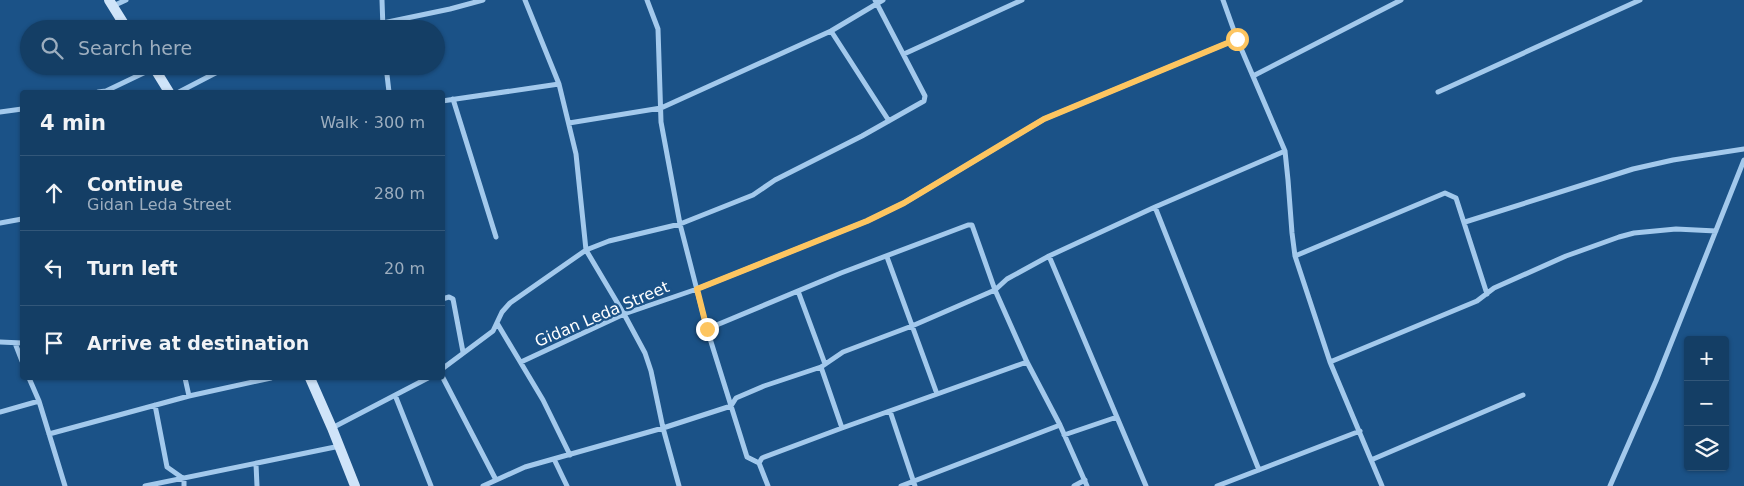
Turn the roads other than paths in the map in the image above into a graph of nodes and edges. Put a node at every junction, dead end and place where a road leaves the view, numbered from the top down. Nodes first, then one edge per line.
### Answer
1 (126, 0) edge
2 (382, 0) edge
3 (483, 0) edge
4 (532, 0) edge
5 (647, 0) edge
6 (883, 0) edge
7 (1022, 0) edge
8 (1223, 0) edge
9 (1401, 0) edge
10 (1640, 0) edge
11 (525, 1) edge
12 (876, 2) edge
13 (111, 3) edge
14 (121, 20) edge
15 (383, 20) edge
16 (408, 20) edge
17 (831, 31) junction
18 (1237, 39) junction
19 (904, 54) junction
20 (138, 75) edge
21 (158, 75) edge
22 (212, 75) edge
23 (387, 75) edge
24 (1253, 76) junction
25 (559, 84) junction
26 (110, 90) edge
27 (168, 90) edge
28 (183, 90) edge
29 (389, 90) edge
30 (1438, 92) dead end
31 (453, 99) junction
32 (445, 100) edge
33 (661, 108) junction
34 (20, 109) edge
35 (0, 112) edge
36 (889, 121) junction
37 (569, 123) junction
38 (1744, 149) edge
39 (1285, 151) junction
40 (1744, 160) edge
41 (1155, 207) junction
42 (20, 219) edge
43 (1465, 222) junction
44 (0, 223) edge
45 (680, 224) junction
46 (1716, 231) junction
47 (496, 237) dead end
48 (586, 250) junction
49 (1049, 256) junction
50 (1295, 256) junction
51 (887, 257) junction
52 (697, 289) junction
53 (995, 290) junction
54 (798, 291) junction
55 (1487, 294) junction
56 (445, 298) edge
57 (624, 314) junction
58 (497, 323) junction
59 (912, 326) junction
60 (707, 329) junction
61 (0, 342) edge
62 (15, 343) junction
63 (20, 343) edge
64 (463, 352) junction
65 (20, 356) edge
66 (520, 362) junction
67 (1027, 362) junction
68 (1330, 362) junction
69 (823, 365) junction
70 (445, 367) edge
71 (30, 380) edge
72 (185, 380) edge
73 (262, 380) edge
74 (311, 380) edge
75 (424, 380) edge
76 (444, 380) edge
77 (937, 394) junction
78 (395, 395) junction
79 (1523, 395) dead end
80 (189, 396) junction
81 (38, 401) junction
82 (155, 405) junction
83 (731, 406) junction
84 (890, 411) junction
85 (0, 412) edge
86 (1117, 417) junction
87 (1060, 425) junction
88 (332, 428) junction
89 (663, 428) junction
90 (842, 428) junction
91 (1360, 431) junction
92 (49, 434) junction
93 (1064, 435) junction
94 (340, 446) junction
95 (570, 455) junction
96 (554, 459) junction
97 (1371, 460) junction
98 (759, 463) junction
99 (256, 464) junction
100 (1259, 470) junction
101 (184, 479) junction
102 (496, 480) junction
103 (1086, 483) edge
104 (914, 484) edge
105 (66, 486) edge
106 (145, 486) edge
107 (184, 486) edge
108 (257, 486) edge
109 (355, 486) edge
110 (431, 486) edge
111 (483, 486) edge
112 (567, 486) edge
113 (679, 486) edge
114 (768, 486) edge
115 (901, 486) edge
116 (1074, 486) edge
117 (1146, 486) edge
118 (1217, 486) edge
119 (1382, 486) edge
120 (1610, 486) edge

1 - 13 street
2 - 15 street
3 - 16 street
4 - 11 street
5 - 33 street
6 - 12 street
7 - 19 street
8 - 18 street
9 - 24 street
10 - 30 street
11 - 25 street
12 - 17 street
12 - 19 street
13 - 14 street
17 - 33 street
17 - 36 street
18 - 24 street
18 - 52 street, Gidan Leda Street
19 - 36 street
20 - 26 street
21 - 27 street
22 - 28 street
23 - 29 street
24 - 39 street
25 - 31 street
25 - 37 street
31 - 32 street
31 - 47 street
33 - 37 street
33 - 45 street
34 - 35 street
36 - 45 street
37 - 48 street
38 - 43 street
39 - 41 street
39 - 50 street
40 - 46 street
41 - 49 street
41 - 100 street
42 - 44 street
43 - 50 street
43 - 55 street
45 - 48 street
45 - 52 street
46 - 55 street
46 - 120 street
48 - 57 street
48 - 58 street
49 - 53 street
49 - 86 street
50 - 68 street
51 - 53 street
51 - 54 street
51 - 59 street
52 - 57 street, Gidan Leda Street
52 - 60 street
53 - 59 street
53 - 67 street
54 - 60 street
54 - 69 street
55 - 68 street
56 - 64 street
57 - 66 street, Gidan Leda Street
57 - 89 street
58 - 64 street
58 - 66 street
59 - 69 street
59 - 77 street
60 - 83 street
61 - 62 street
62 - 63 street
62 - 65 street
64 - 70 street
66 - 95 street
67 - 77 street
67 - 87 street
68 - 91 street
69 - 83 street
69 - 90 street
71 - 81 street
72 - 80 street
73 - 80 street
74 - 88 street
75 - 78 street
76 - 102 street
77 - 84 street
78 - 88 street
78 - 110 street
79 - 97 street
80 - 82 street
81 - 85 street
81 - 92 street
82 - 92 street
82 - 101 street
83 - 89 street
83 - 98 street
84 - 90 street
84 - 104 street
86 - 93 street
86 - 117 street
87 - 93 street
87 - 104 street
88 - 94 street
89 - 95 street
89 - 113 street
90 - 98 street
91 - 97 street
91 - 100 street
92 - 105 street
93 - 103 street
94 - 99 street
94 - 109 street
95 - 96 street
96 - 102 street
96 - 112 street
97 - 119 street
98 - 114 street
99 - 101 street
99 - 108 street
100 - 118 street
101 - 106 street
101 - 107 street
102 - 111 street
103 - 116 street
104 - 115 street

